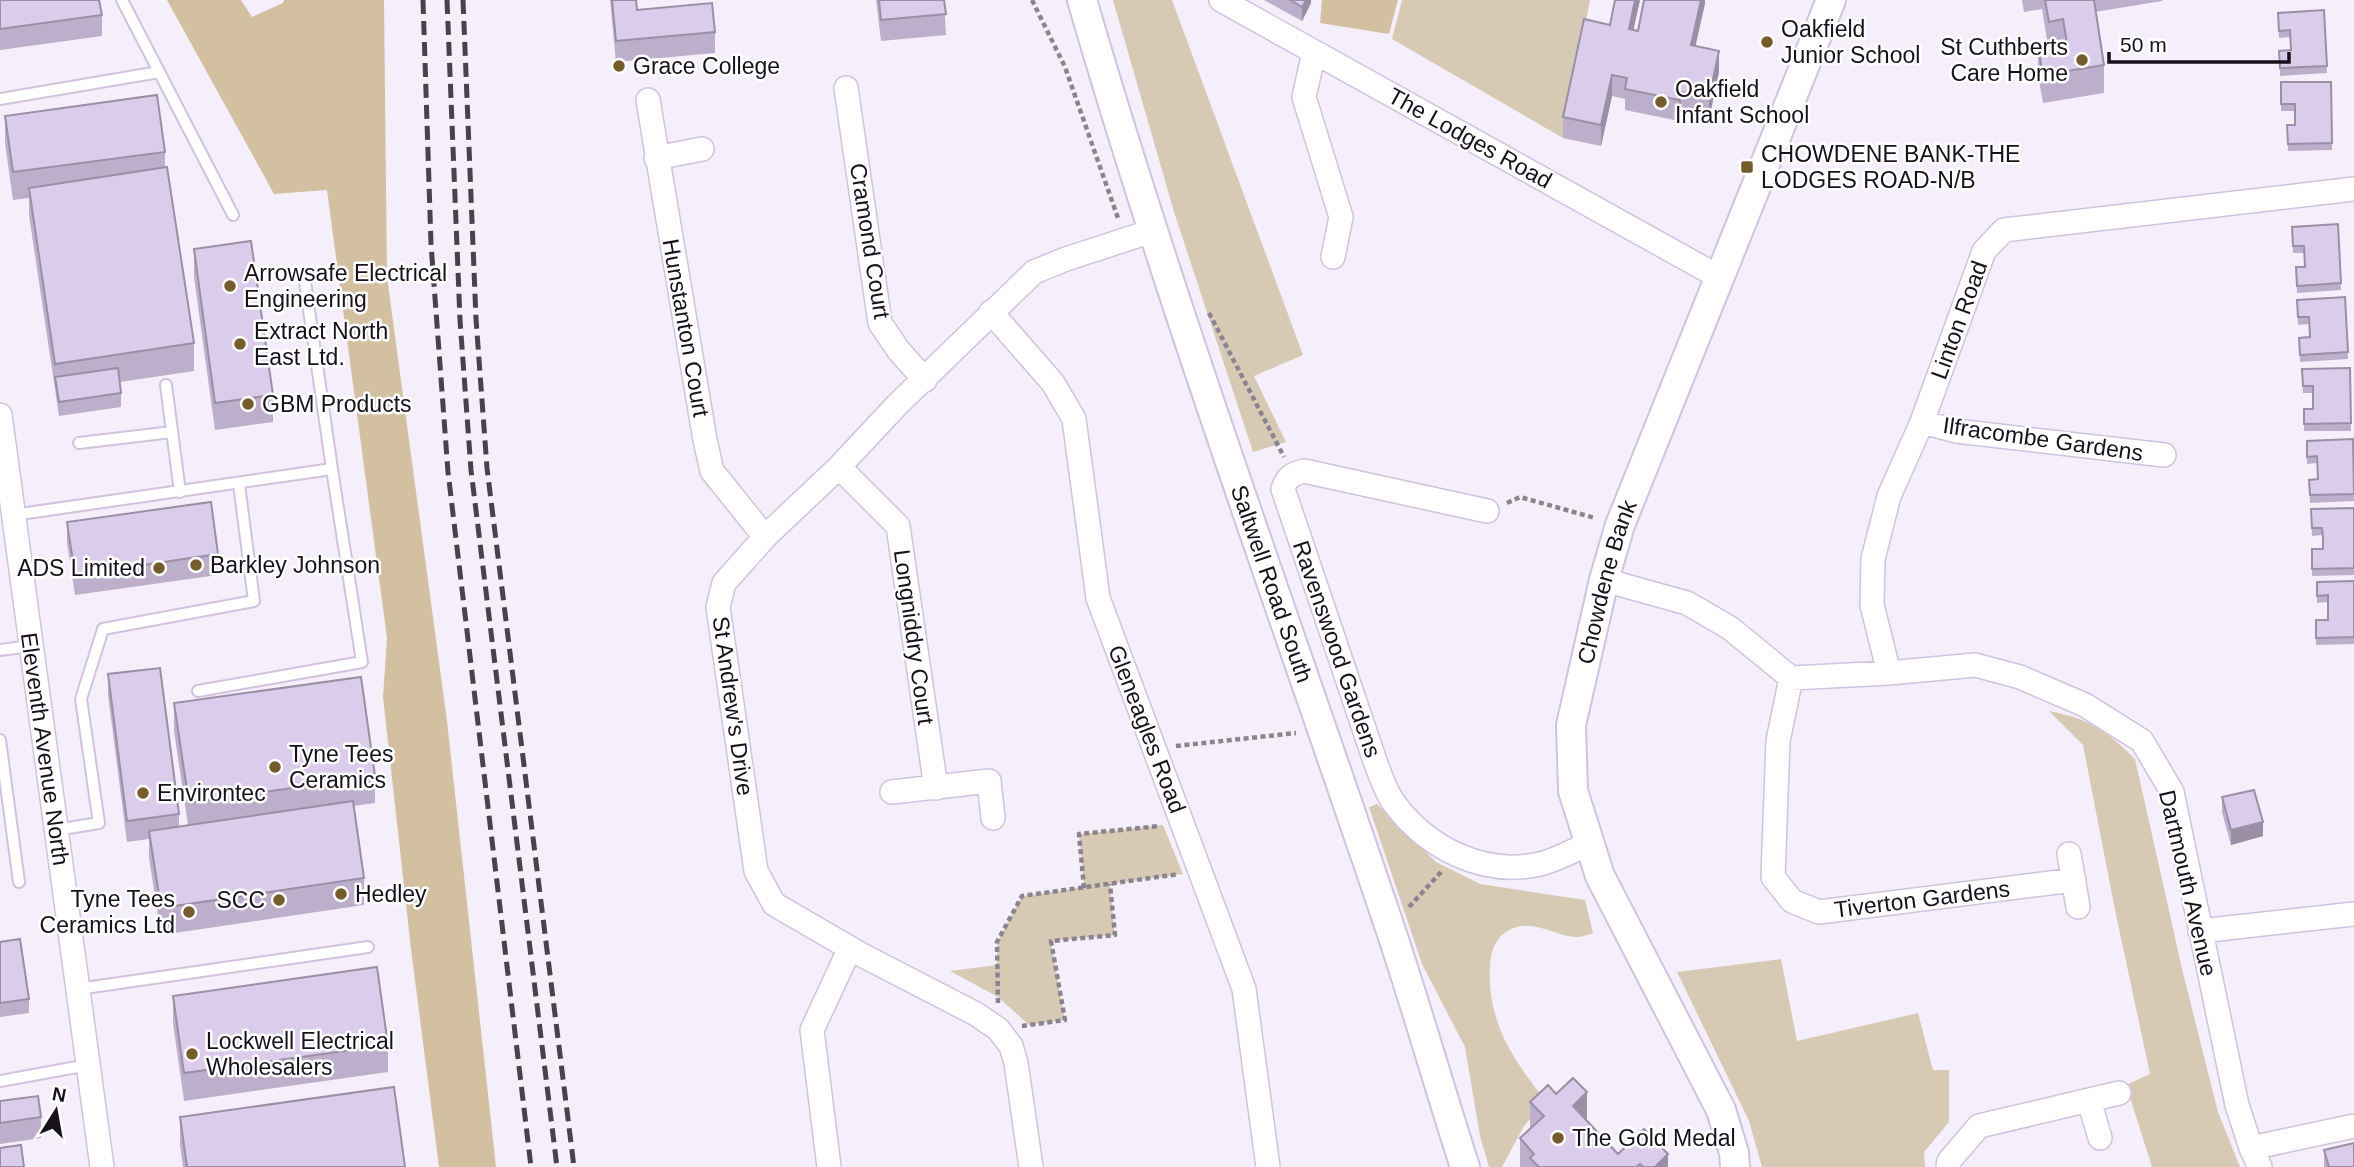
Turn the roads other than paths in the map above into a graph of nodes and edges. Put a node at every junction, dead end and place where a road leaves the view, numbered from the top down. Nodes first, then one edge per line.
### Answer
1 (121, 0) edge
2 (1082, 0) edge
3 (1221, 0) edge
4 (1831, 0) edge
5 (1314, 52) junction
6 (159, 72) junction
7 (846, 88) dead end
8 (0, 99) edge
9 (648, 100) dead end
10 (702, 149) dead end
11 (656, 158) junction
12 (2354, 189) edge
13 (233, 215) dead end
14 (1152, 232) junction
15 (1333, 257) dead end
16 (1720, 277) junction
17 (305, 282) dead end
18 (991, 312) junction
19 (925, 380) junction
20 (166, 385) dead end
21 (0, 415) edge
22 (1922, 422) junction
23 (172, 432) junction
24 (79, 443) dead end
25 (2164, 455) dead end
26 (839, 467) junction
27 (332, 469) junction
28 (239, 484) junction
29 (180, 492) junction
30 (1487, 511) road end
31 (13, 515) junction
32 (765, 537) junction
33 (1604, 580) junction
34 (31, 646) junction
35 (0, 650) edge
36 (1889, 673) junction
37 (1791, 678) junction
38 (198, 691) dead end
39 (0, 740) edge
40 (936, 788) junction
41 (892, 792) dead end
42 (993, 818) dead end
43 (56, 830) junction
44 (1590, 843) junction
45 (2069, 854) dead end
46 (2074, 880) junction
47 (19, 882) dead end
48 (2078, 907) dead end
49 (2354, 914) edge
50 (2200, 931) junction
51 (368, 947) dead end
52 (850, 948) junction
53 (78, 989) junction
54 (88, 1065) junction
55 (0, 1081) edge
56 (2119, 1093) dead end
57 (2089, 1100) junction
58 (2354, 1126) edge
59 (2099, 1138) dead end
60 (2255, 1158) edge
61 (102, 1167) edge
62 (829, 1167) edge
63 (1031, 1167) edge
64 (1268, 1167) edge
65 (1465, 1167) edge
66 (1735, 1167) edge
67 (1948, 1167) edge

1 - 6 lane
2 - 14 street, Saltwell Road South
3 - 5 street, The Lodges Road
4 - 16 street, Chowdene Bank
5 - 15 street
5 - 16 street, The Lodges Road
6 - 8 lane
6 - 13 lane
7 - 19 street, Cramond Court
9 - 11 street, Hunstanton Court
10 - 11 street
11 - 32 street, Hunstanton Court
12 - 22 street, Linton Road
14 - 18 street, St Andrew's Drive
14 - 65 street, Saltwell Road South
16 - 33 street, Chowdene Bank
17 - 27 lane
18 - 19 street, St Andrew's Drive
18 - 64 street, Gleneagles Road
19 - 26 street, St Andrew's Drive
20 - 23 lane
21 - 31 street, Eleventh Avenue North
22 - 25 street, Ilfracombe Gardens
22 - 36 street, Linton Road
23 - 24 lane
23 - 29 lane
26 - 32 street, St Andrew's Drive
26 - 40 street, Longniddry Court
27 - 28 lane
27 - 38 lane
28 - 29 lane
28 - 43 lane
29 - 31 lane
30 - 44 street, Ravenswood Gardens
31 - 34 street, Eleventh Avenue North
32 - 52 street, St Andrew's Drive
33 - 37 street
33 - 44 street, Chowdene Bank
34 - 35 lane
34 - 43 street, Eleventh Avenue North
36 - 37 street, Dartmouth Avenue
36 - 50 street, Dartmouth Avenue
37 - 46 street, Tiverton Gardens
39 - 47 lane
40 - 41 street
40 - 42 street
43 - 53 street, Eleventh Avenue North
44 - 66 street, Chowdene Bank
45 - 46 street
46 - 48 street
49 - 50 street
50 - 60 street, Dartmouth Avenue
51 - 53 lane
52 - 62 street
52 - 63 street, St Andrew's Drive
53 - 54 street, Eleventh Avenue North
54 - 55 lane
54 - 61 street, Eleventh Avenue North
56 - 57 street
57 - 59 street
57 - 67 street
58 - 60 street, Dartmouth Avenue

